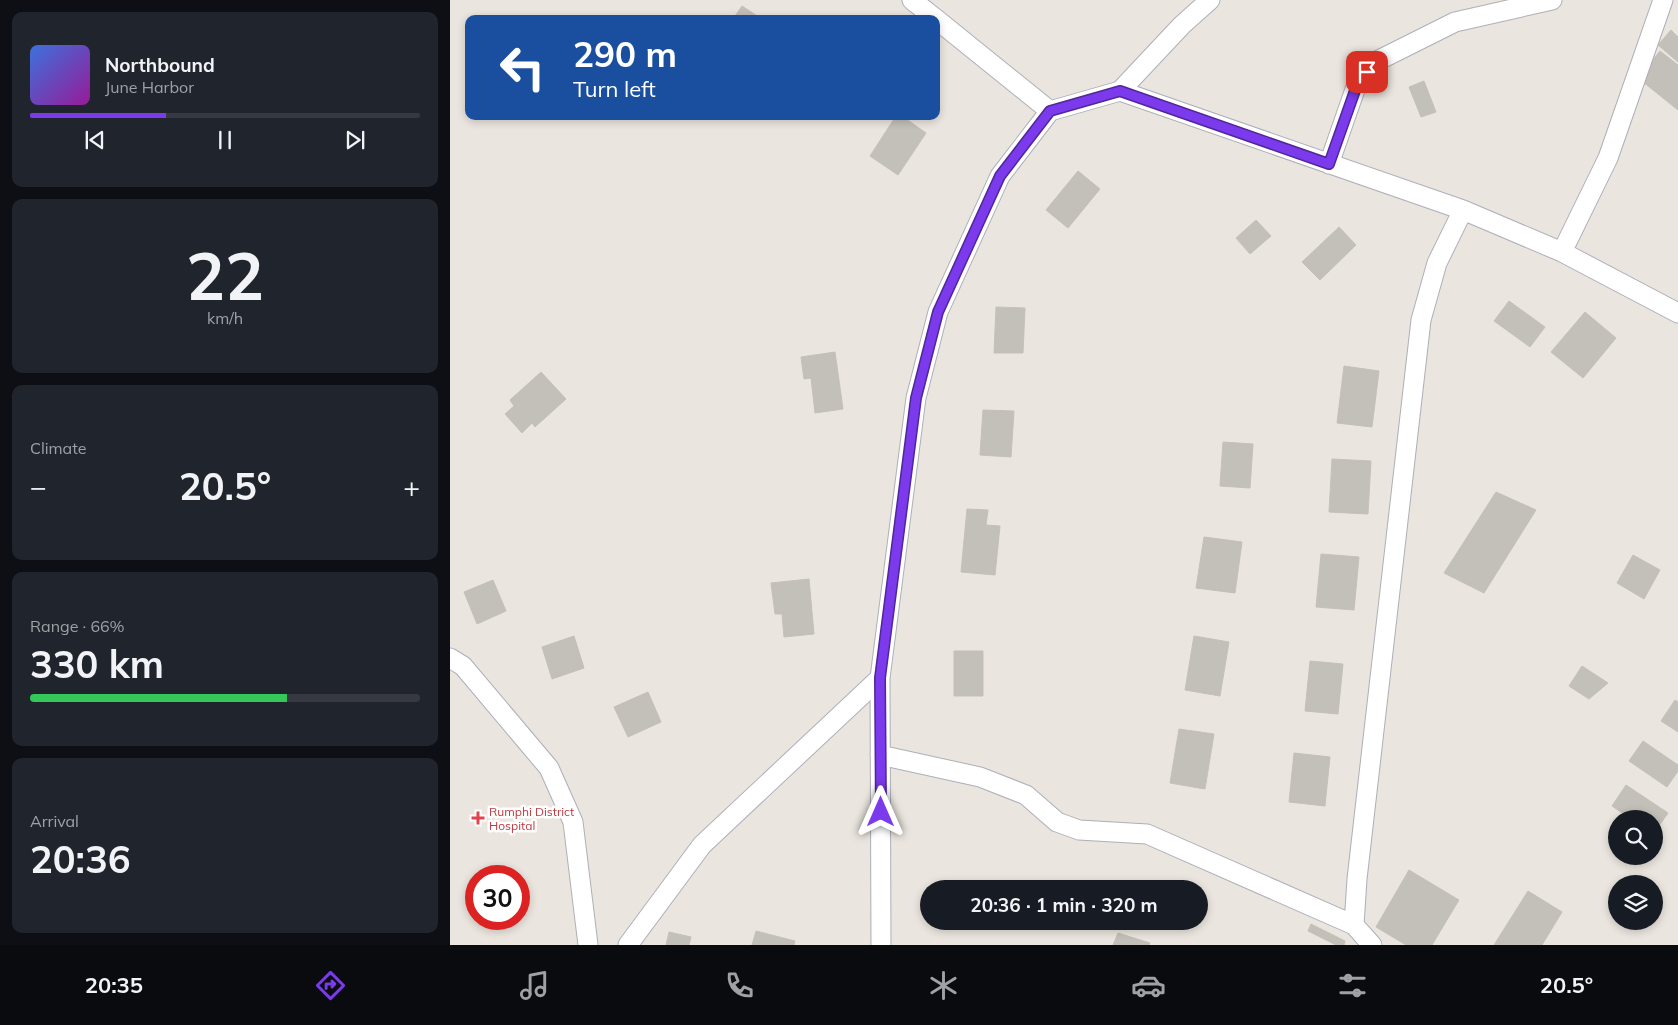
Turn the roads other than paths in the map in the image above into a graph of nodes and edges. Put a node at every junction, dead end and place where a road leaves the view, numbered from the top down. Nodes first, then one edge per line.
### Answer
1 (912, 0) edge
2 (1210, 0) edge
3 (1552, 0) edge
4 (1663, 0) edge
5 (931, 15) edge
6 (940, 22) edge
7 (1120, 91) junction
8 (1050, 111) junction
9 (1329, 164) junction
10 (1463, 210) junction
11 (1562, 252) junction
12 (1678, 313) edge
13 (450, 658) edge
14 (880, 678) junction
15 (880, 756) junction
16 (1354, 925) junction
17 (588, 945) edge
18 (628, 945) edge
19 (881, 945) edge
20 (1372, 945) edge

1 - 5 street
2 - 7 street
3 - 9 street
4 - 11 street
6 - 8 street
7 - 8 street
7 - 9 street
8 - 14 street
9 - 10 street
10 - 11 street
10 - 16 street
11 - 12 street
13 - 17 street
14 - 15 street
14 - 18 street
15 - 16 street
15 - 19 street
16 - 20 street

